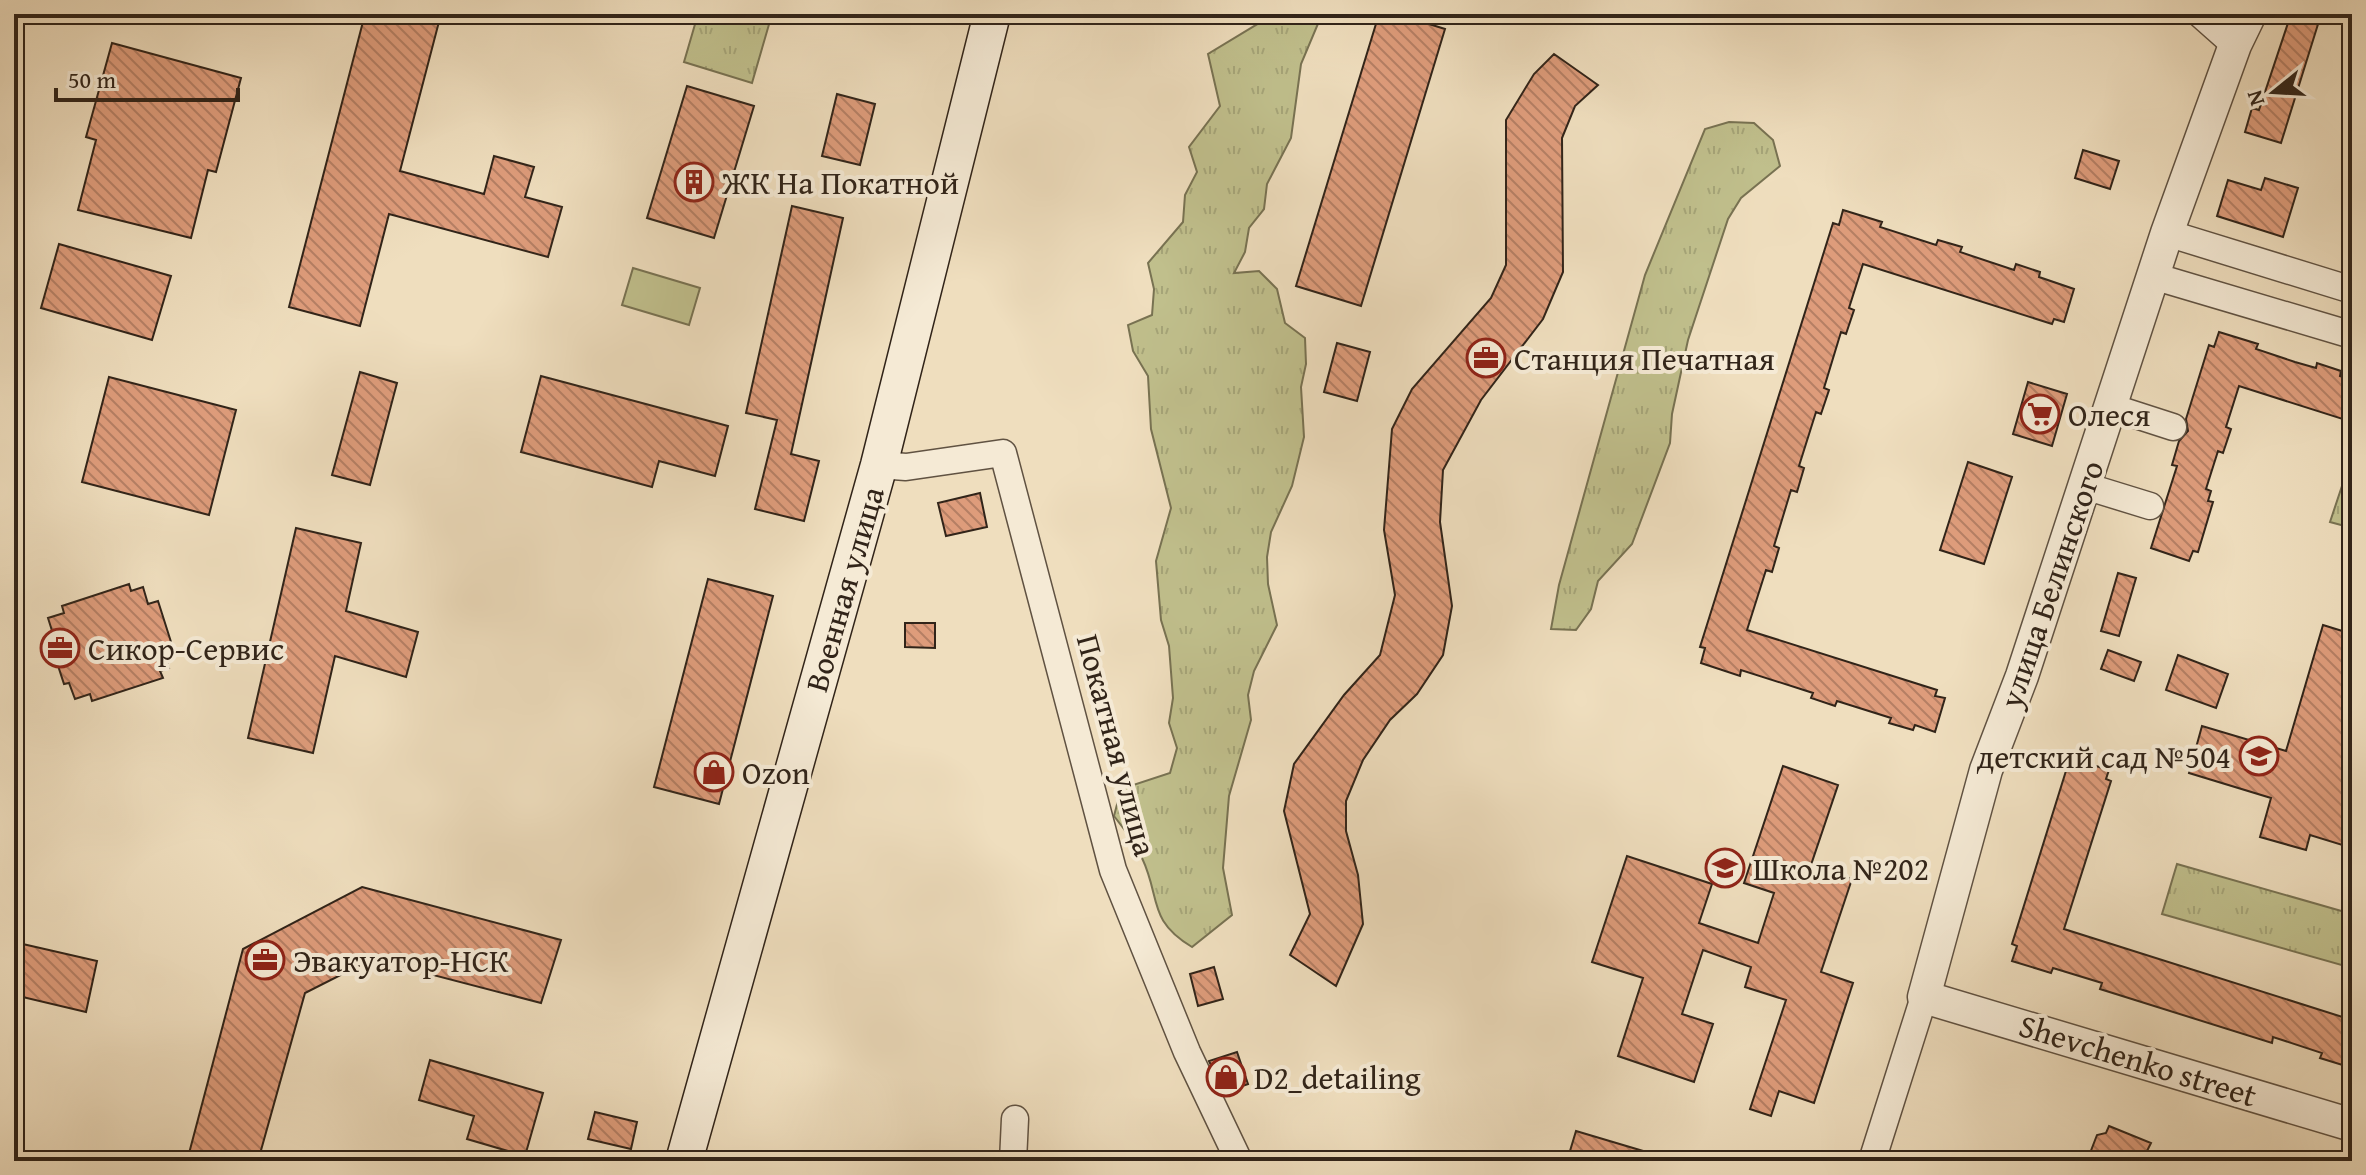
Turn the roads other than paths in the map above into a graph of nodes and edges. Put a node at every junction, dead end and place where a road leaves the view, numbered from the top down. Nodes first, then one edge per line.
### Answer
1 (992, 14) edge
2 (2200, 14) edge
3 (2250, 14) edge
4 (2235, 45) junction
5 (2167, 233) junction
6 (2153, 276) junction
7 (2352, 290) edge
8 (2352, 335) edge
9 (2111, 407) junction
10 (2173, 427) dead end
11 (879, 465) junction
12 (2085, 486) junction
13 (2150, 506) dead end
14 (1924, 997) junction
15 (1015, 1119) dead end
16 (2352, 1125) edge
17 (684, 1161) edge
18 (1013, 1161) edge
19 (1239, 1161) edge
20 (1872, 1161) edge

1 - 11 main road, Военная улица
2 - 4 street
3 - 4 street, улица Белинского
4 - 5 street, улица Белинского
5 - 6 street, улица Белинского
5 - 7 street
6 - 8 street
6 - 9 street, улица Белинского
9 - 10 street
9 - 12 street, улица Белинского
11 - 17 main road, Военная улица
11 - 19 street, Покатная улица
12 - 13 street
12 - 14 street, улица Белинского
14 - 16 street, Shevchenko street
14 - 20 street, улица Белинского
15 - 18 street

